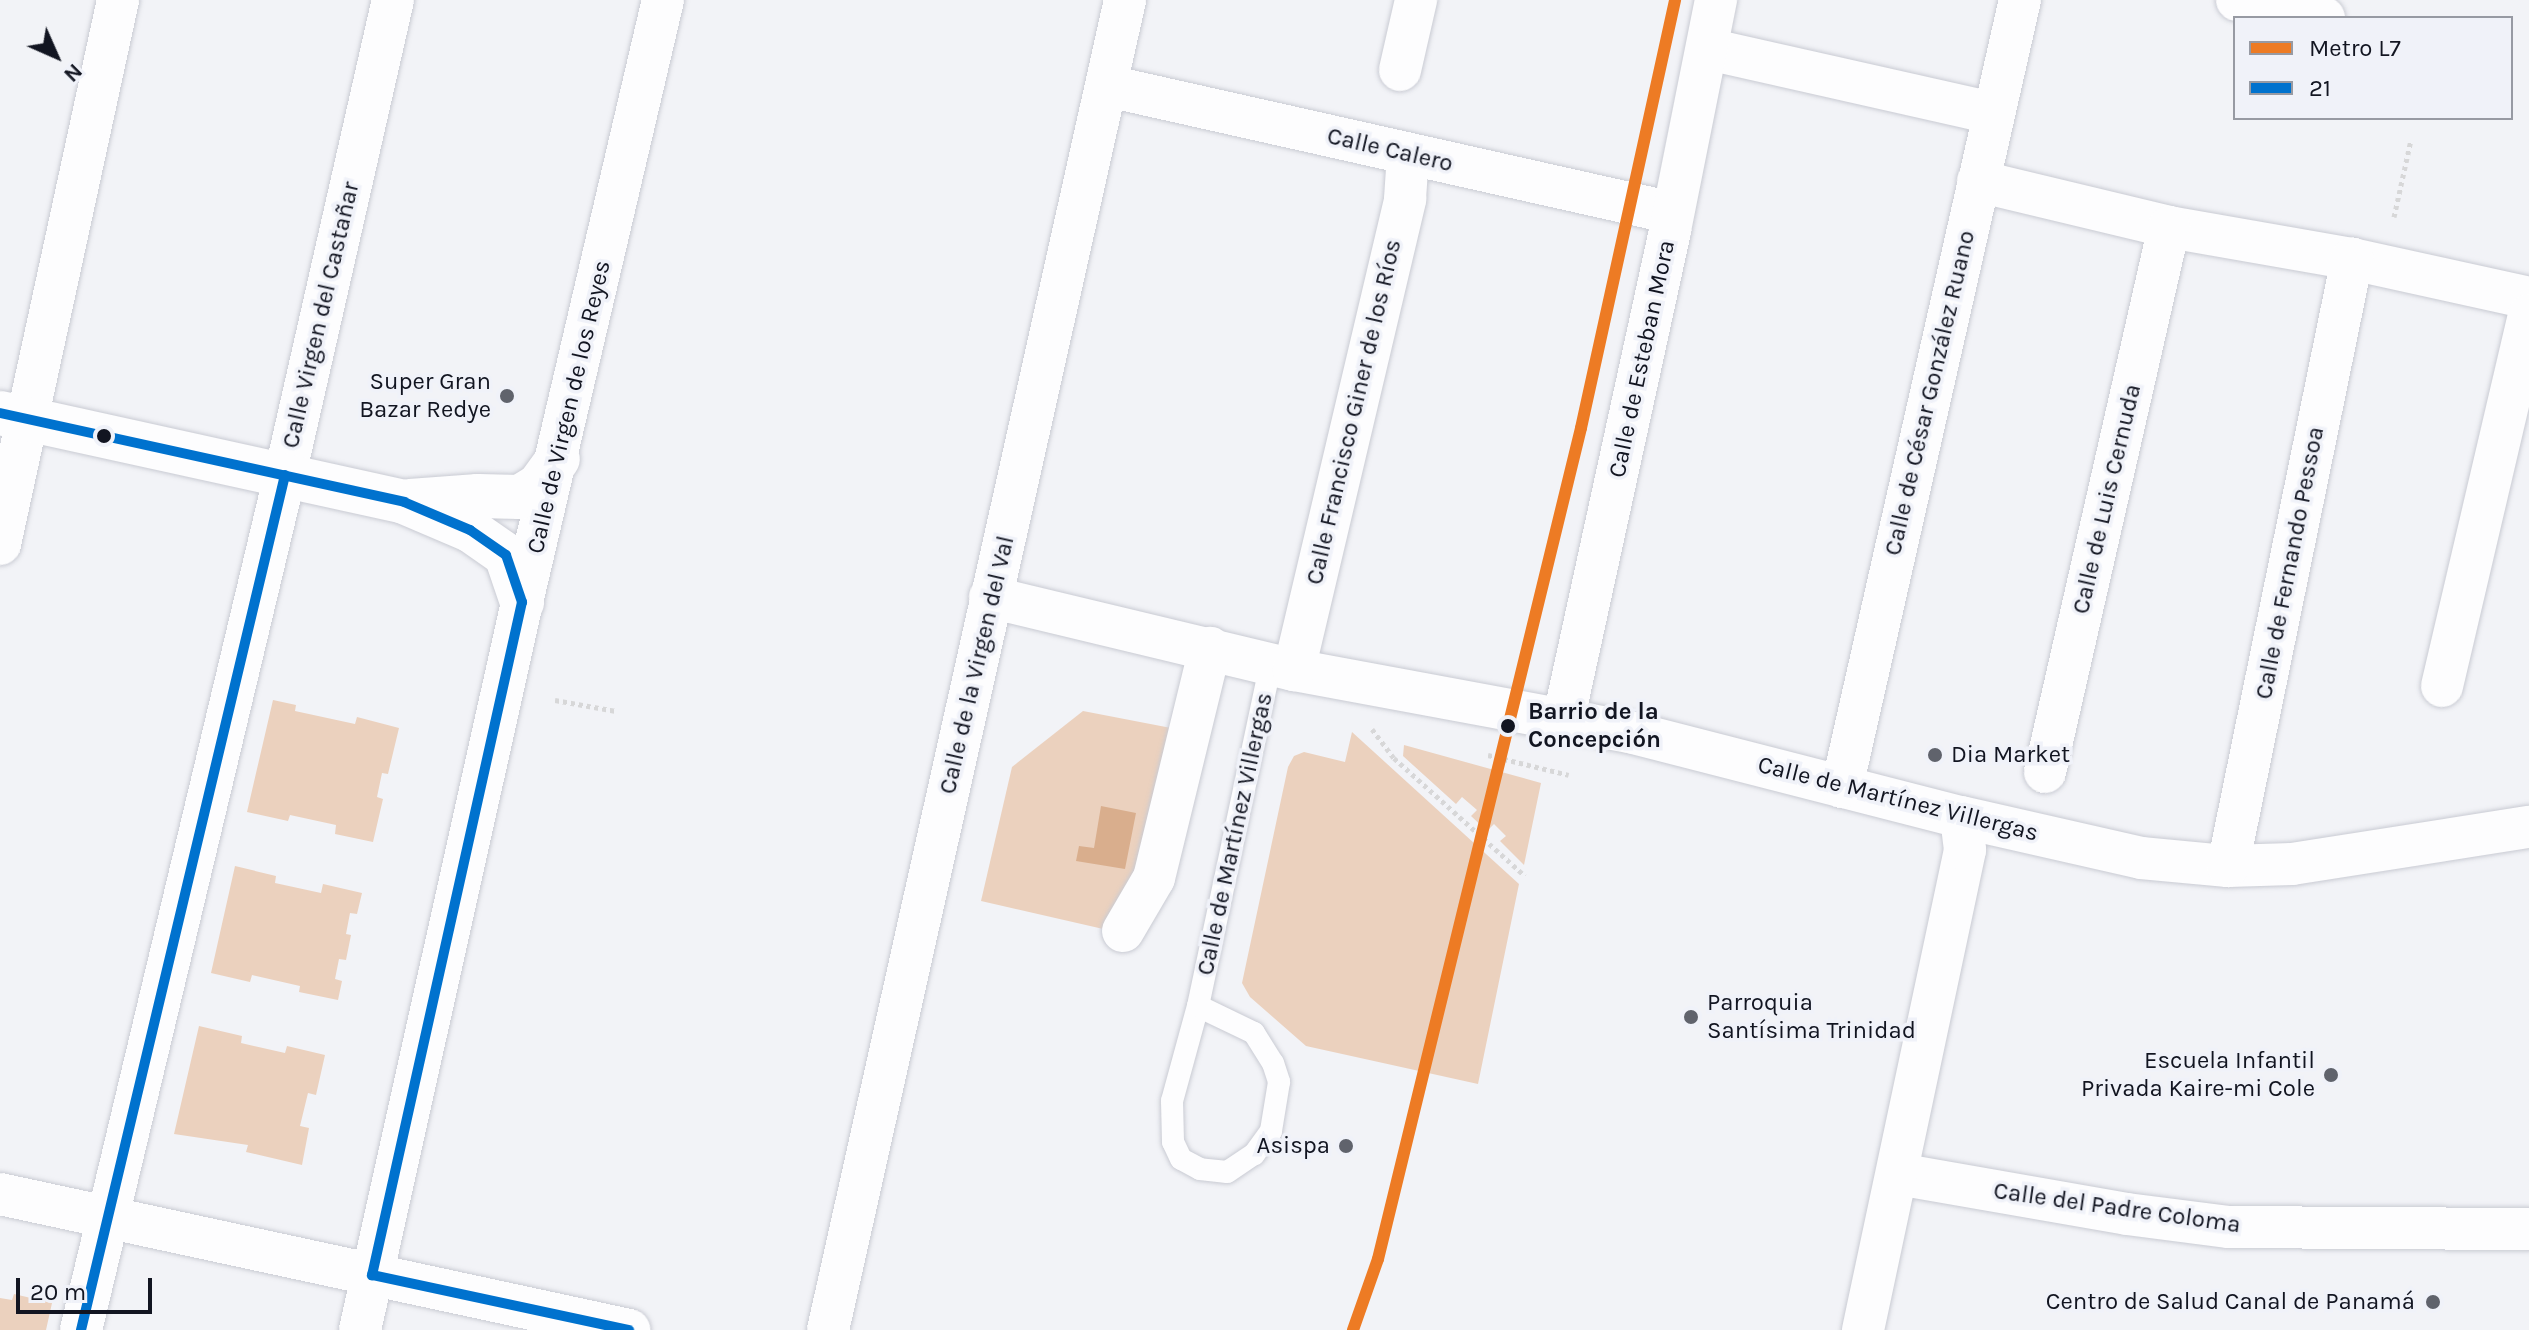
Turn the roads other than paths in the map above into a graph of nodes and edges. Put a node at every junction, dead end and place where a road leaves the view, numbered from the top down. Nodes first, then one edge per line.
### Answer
1 (118, 0) edge
2 (393, 0) edge
3 (663, 0) edge
4 (1125, 0) edge
5 (1416, 0) edge
6 (1716, 0) edge
7 (2020, 0) edge
8 (2237, 0) edge
9 (2314, 16) edge
10 (1708, 49) junction
11 (1400, 70) dead end
12 (1108, 86) junction
13 (1993, 113) junction
14 (1408, 154) junction
15 (1978, 181) junction
16 (1673, 213) junction
17 (2169, 227) junction
18 (2352, 259) junction
19 (2529, 298) edge
20 (2529, 315) edge
21 (14, 416) edge
22 (558, 459) junction
23 (285, 475) junction
24 (404, 502) junction
25 (0, 544) edge
26 (990, 597) junction
27 (522, 602) junction
28 (1210, 648) junction
29 (1283, 666) junction
30 (2442, 686) dead end
31 (1564, 717) junction
32 (2045, 772) dead end
33 (1842, 787) junction
34 (1961, 817) junction
35 (2529, 827) edge
36 (2228, 866) junction
37 (1123, 931) dead end
38 (1198, 1006) junction
39 (1898, 1174) junction
40 (0, 1194) edge
41 (106, 1216) junction
42 (2529, 1229) edge
43 (372, 1275) junction
44 (550, 1321) edge
45 (81, 1330) edge
46 (360, 1330) edge
47 (629, 1330) edge
48 (828, 1330) edge
49 (1863, 1330) edge

1 - 21 street
2 - 23 street, Calle Virgen del Castañar
3 - 22 street, Calle de Virgen de los Reyes
4 - 12 street, Calle de la Virgen del Val
5 - 11 street
6 - 10 street, Calle de Esteban Mora
7 - 13 street, Calle de César González Ruano
8 - 9 street
10 - 13 street
10 - 16 street, Calle de Esteban Mora
12 - 14 street, Calle Calero
12 - 26 street, Calle de la Virgen del Val
13 - 15 street, Calle de César González Ruano
14 - 16 street, Calle Calero
14 - 29 street, Calle Francisco Giner de los Ríos
15 - 17 street
15 - 33 street, Calle de César González Ruano
16 - 31 street, Calle de Esteban Mora
17 - 18 street
17 - 32 street, Calle de Luis Cernuda
18 - 19 street
18 - 36 street, Calle de Fernando Pessoa
20 - 30 street
21 - 23 street
21 - 25 street
22 - 24 street
22 - 27 street, Calle de Virgen de los Reyes
23 - 24 street
23 - 41 street, Calle Virgen del Castañar
24 - 27 street
26 - 28 street, Calle de Martínez Villergas
26 - 48 street, Calle de la Virgen del Val
27 - 43 street, Calle de Virgen de los Reyes
28 - 29 street, Calle de Martínez Villergas
28 - 37 street
29 - 31 street, Calle de Martínez Villergas
29 - 38 lane, Calle de Martínez Villergas
31 - 33 street, Calle de Martínez Villergas
33 - 34 street, Calle de Martínez Villergas
34 - 36 street, Calle de Martínez Villergas
34 - 39 street
35 - 36 street, Calle de Martínez Villergas
38 - 38 lane, Calle de Martínez Villergas
39 - 42 street, Calle del Padre Coloma
39 - 49 street
40 - 41 street
41 - 43 street
41 - 45 street, Calle Virgen del Castañar
43 - 44 street
43 - 46 street, Calle de Virgen de los Reyes
44 - 47 street

